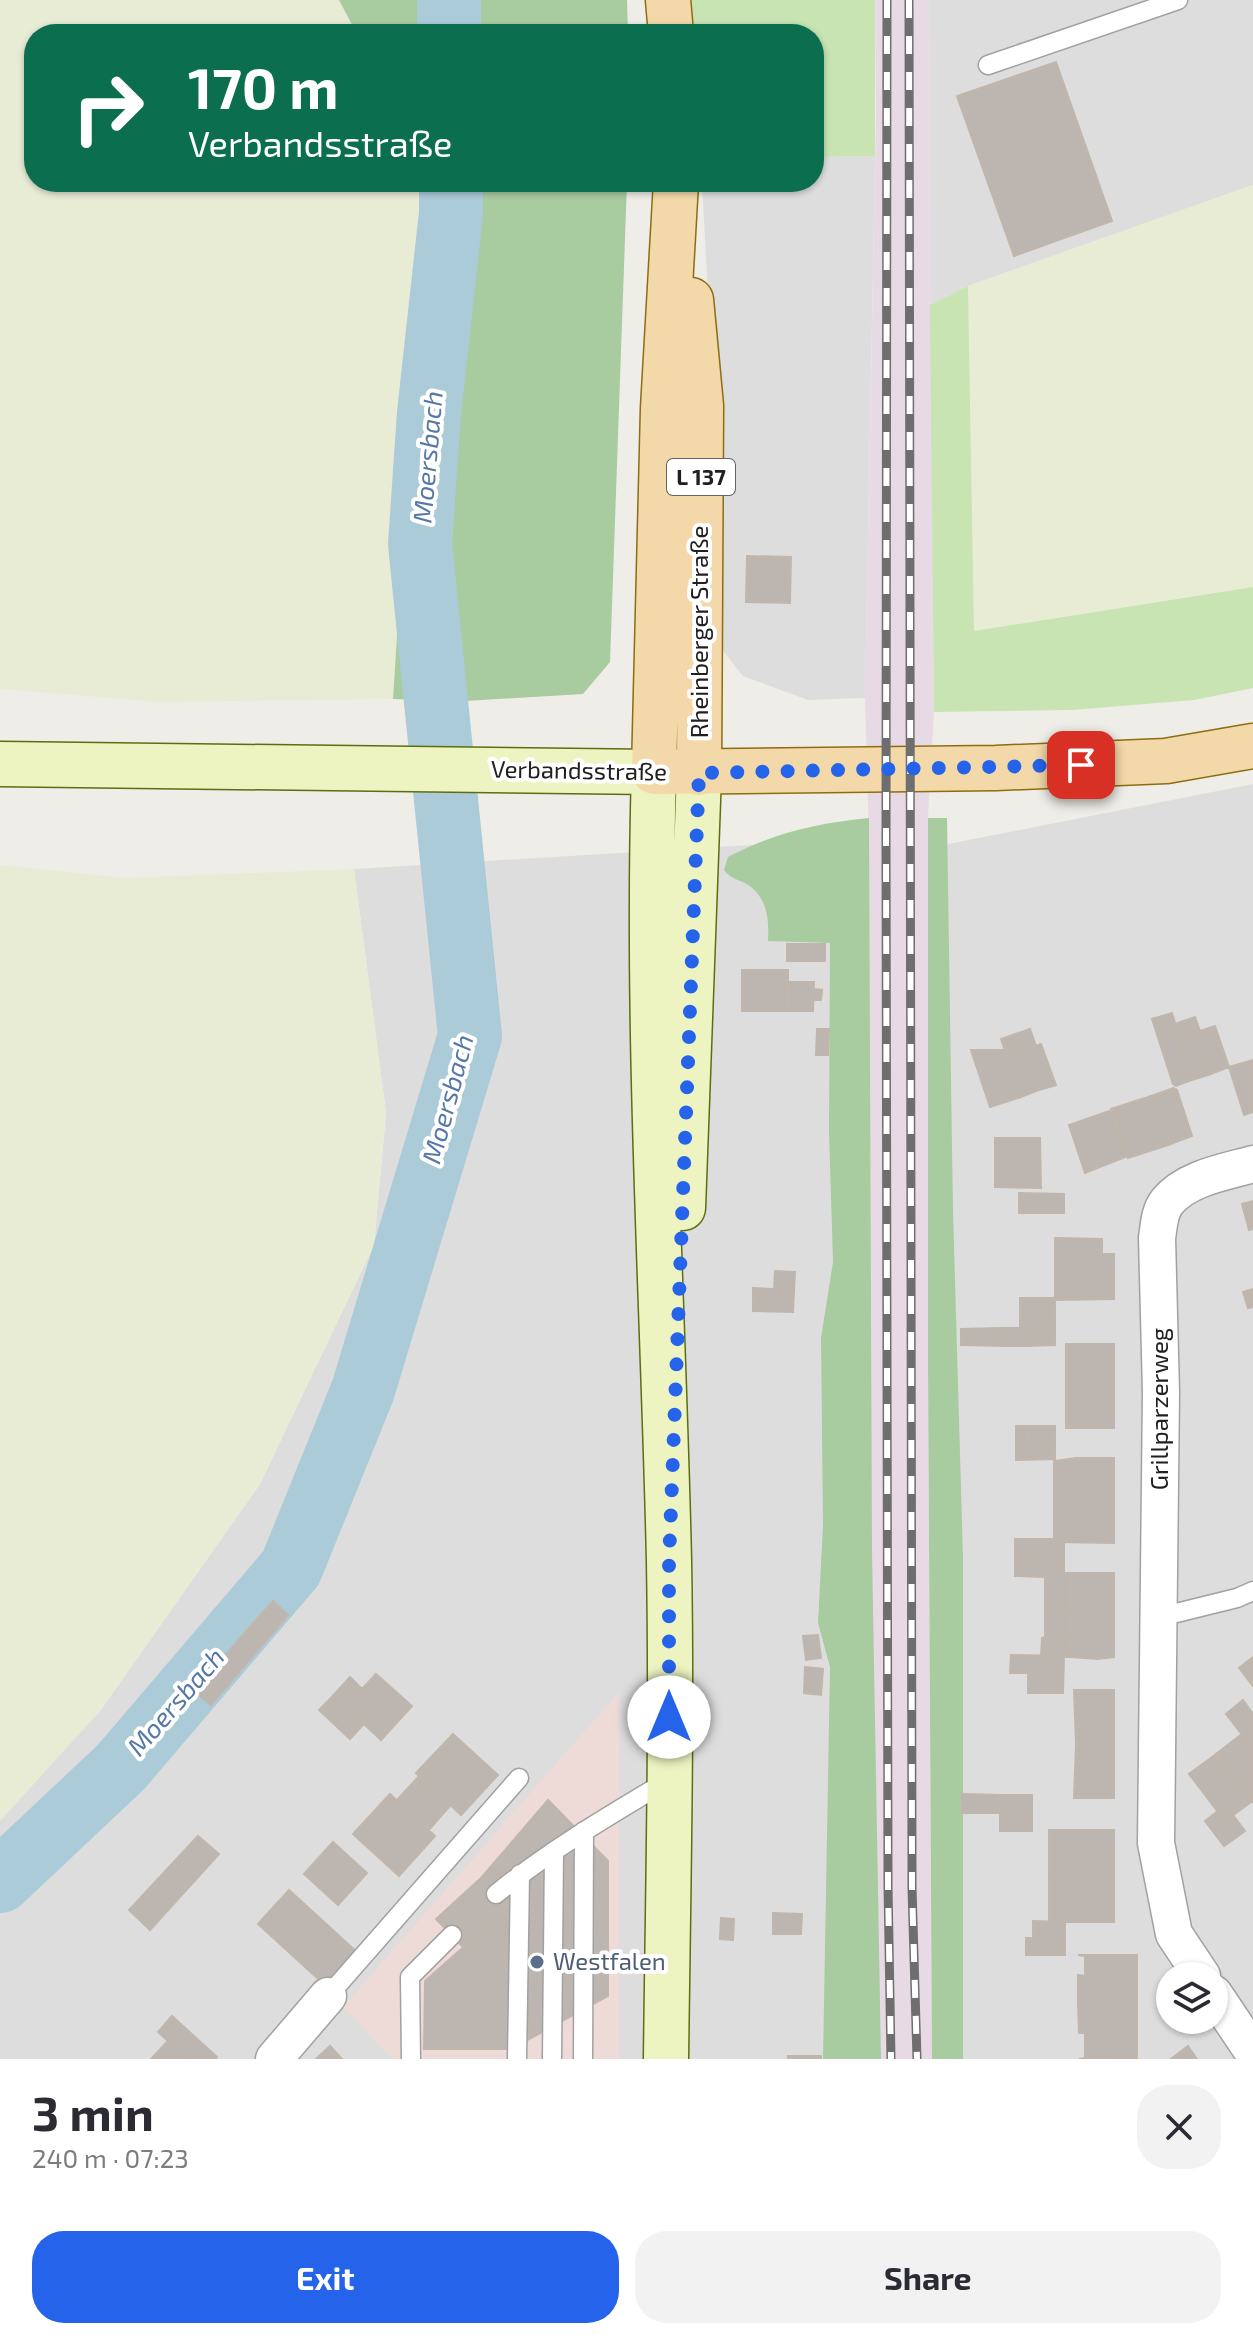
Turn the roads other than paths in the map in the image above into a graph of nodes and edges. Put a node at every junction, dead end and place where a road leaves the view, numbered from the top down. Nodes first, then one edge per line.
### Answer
1 (668, 0) edge
2 (1178, 0) edge
3 (670, 24) edge
4 (988, 65) dead end
5 (677, 192) edge
6 (679, 192) edge
7 (1253, 746) edge
8 (0, 764) edge
9 (654, 772) junction
10 (699, 773) junction
11 (1253, 1164) edge
12 (669, 1562) junction
13 (1253, 1591) edge
14 (1160, 1617) junction
15 (519, 1778) dead end
16 (669, 1780) junction
17 (584, 1831) junction
18 (554, 1851) junction
19 (520, 1874) junction
20 (496, 1894) dead end
21 (452, 1935) dead end
22 (1193, 1962) edge
23 (328, 1996) joint
24 (1228, 2015) edge
25 (1253, 2052) edge
26 (274, 2059) edge
27 (411, 2059) edge
28 (517, 2059) edge
29 (552, 2059) edge
30 (583, 2059) edge
31 (666, 2059) edge

1 - 3 main road
2 - 4 lane
5 - 9 main road, Rheinberger Straße / L 137
6 - 10 main road, Rheinberger Straße / L 137
7 - 10 main road, Verbandsstraße
8 - 9 main road, Verbandsstraße
9 - 10 main road, Verbandsstraße
9 - 12 main road, Rheinberger Straße / L 137
10 - 12 main road, Rheinberger Straße / L 137
11 - 14 street, Grillparzerweg
12 - 16 main road, Rheinberger Straße / L 137
13 - 14 lane
14 - 22 street, Grillparzerweg
15 - 23 lane
16 - 17 lane
16 - 31 main road, Rheinberger Straße / L 137
17 - 18 lane
17 - 30 lane
18 - 19 lane
18 - 29 lane
19 - 20 lane
19 - 28 lane
21 - 27 lane
23 - 26 street
24 - 25 street

